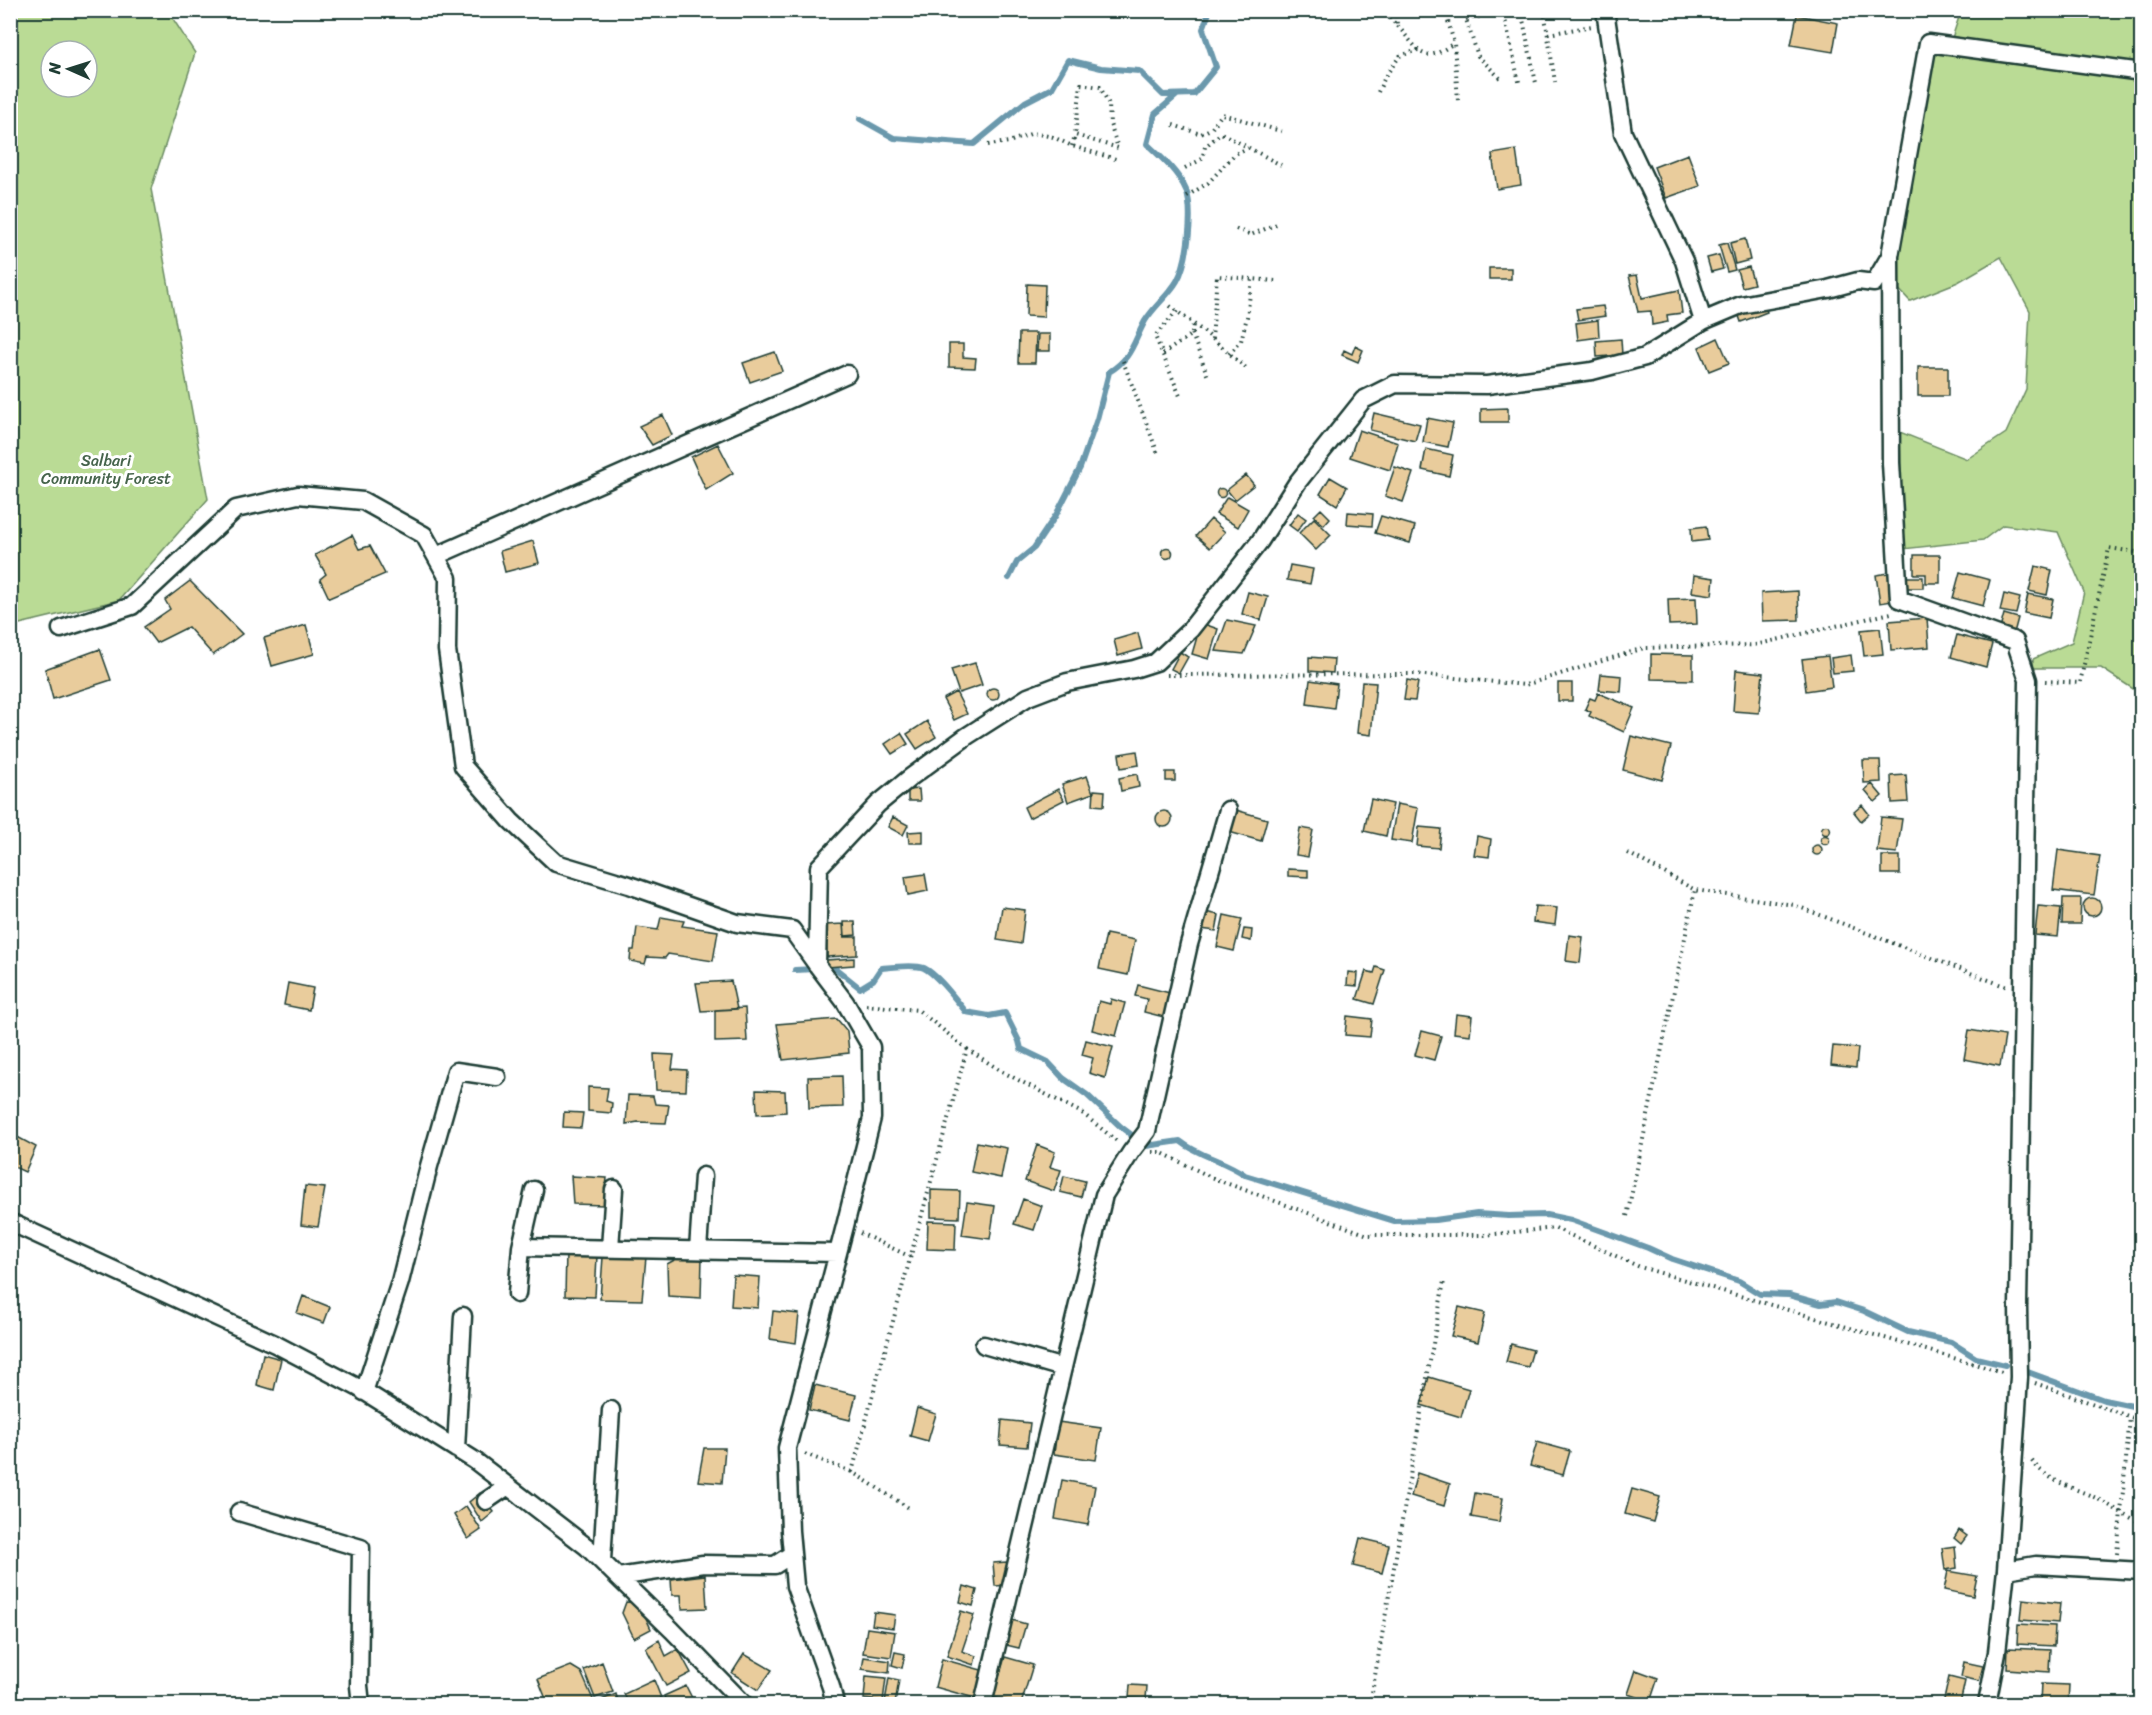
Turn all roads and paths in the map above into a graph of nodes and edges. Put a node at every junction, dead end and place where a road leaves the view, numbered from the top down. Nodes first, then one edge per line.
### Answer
1 (1380, 10) edge
2 (1396, 10) edge
3 (1445, 10) edge
4 (1463, 10) edge
5 (1520, 10) edge
6 (1544, 10) edge
7 (1503, 12) edge
8 (1486, 13) edge
9 (1606, 17) edge
10 (1466, 19) junction
11 (1397, 25) junction
12 (1548, 34) junction
13 (1454, 43) junction
14 (1419, 50) junction
15 (2142, 72) edge
16 (1503, 81) dead end
17 (1519, 82) dead end
18 (1555, 82) dead end
19 (1536, 83) dead end
20 (1378, 92) dead end
21 (1458, 101) dead end
22 (1173, 125) dead end
23 (1284, 132) dead end
24 (1075, 135) junction
25 (988, 145) dead end
26 (1072, 146) junction
27 (1249, 148) junction
28 (1119, 160) dead end
29 (1281, 165) dead end
30 (1185, 168) dead end
31 (1187, 196) dead end
32 (1279, 223) dead end
33 (1236, 229) dead end
34 (1890, 256) junction
35 (1252, 279) junction
36 (1276, 281) dead end
37 (1170, 306) dead end
38 (1177, 311) junction
39 (1703, 321) junction
40 (1193, 323) junction
41 (1192, 334) junction
42 (1212, 339) junction
43 (1163, 354) junction
44 (1229, 354) junction
45 (1124, 361) dead end
46 (1246, 368) dead end
47 (847, 374) dead end
48 (1208, 377) dead end
49 (1180, 396) dead end
50 (1158, 454) dead end
51 (2142, 553) edge
52 (436, 556) junction
53 (1899, 599) junction
54 (61, 629) dead end
55 (1165, 675) dead end
56 (2028, 680) junction
57 (1228, 810) dead end
58 (1628, 853) dead end
59 (1695, 890) junction
60 (817, 965) junction
61 (2023, 993) junction
62 (844, 1002) junction
63 (967, 1049) junction
64 (497, 1077) dead end
65 (1131, 1152) junction
66 (703, 1176) dead end
67 (614, 1189) dead end
68 (534, 1190) dead end
69 (1627, 1215) dead end
70 (10, 1222) edge
71 (845, 1226) junction
72 (521, 1247) junction
73 (610, 1248) junction
74 (698, 1250) junction
75 (838, 1253) junction
76 (911, 1257) junction
77 (1444, 1281) dead end
78 (517, 1293) dead end
79 (463, 1316) dead end
80 (984, 1345) dead end
81 (1063, 1368) junction
82 (2019, 1377) junction
83 (364, 1392) junction
84 (611, 1410) dead end
85 (2130, 1417) junction
86 (2142, 1420) edge
87 (787, 1448) junction
88 (456, 1449) junction
89 (2026, 1453) dead end
90 (852, 1472) junction
91 (508, 1486) junction
92 (486, 1501) dead end
93 (909, 1508) dead end
94 (239, 1512) dead end
95 (2121, 1512) junction
96 (2142, 1523) edge
97 (792, 1554) junction
98 (602, 1561) junction
99 (2115, 1569) junction
100 (2006, 1570) junction
101 (2142, 1571) edge
102 (618, 1577) junction
103 (361, 1704) edge
104 (744, 1704) edge
105 (835, 1704) edge
106 (983, 1704) edge
107 (1370, 1704) edge
108 (1987, 1704) edge

1 - 11 path
2 - 11 path
3 - 13 path
4 - 10 path
5 - 7 path
5 - 19 path
6 - 12 path
7 - 8 path
7 - 17 path
8 - 10 path
9 - 12 path
9 - 39 street
10 - 16 path
11 - 14 path
12 - 18 path
13 - 14 path
13 - 21 path
14 - 20 path
15 - 34 street
22 - 23 path
24 - 24 path
24 - 26 path
25 - 26 path
26 - 28 path
27 - 29 path
27 - 30 path
27 - 31 path
32 - 33 path
34 - 39 street
34 - 53 street
35 - 36 path
35 - 42 path
35 - 44 path
37 - 38 path
38 - 40 path
38 - 43 path
39 - 60 street
40 - 41 path
40 - 42 path
41 - 43 path
41 - 48 path
42 - 44 path
43 - 49 path
44 - 46 path
45 - 50 path
47 - 52 street
51 - 56 path
52 - 54 street
52 - 60 street
53 - 55 path
53 - 56 street
56 - 61 street
57 - 65 street
58 - 59 path
59 - 61 path
59 - 69 path
60 - 62 street
61 - 82 street
62 - 63 path
62 - 71 street
63 - 65 path
63 - 76 path
64 - 83 street
65 - 81 street
65 - 82 path
66 - 74 street
67 - 73 street
68 - 72 street
70 - 83 street
71 - 75 street
71 - 76 path
72 - 73 street
72 - 78 street
73 - 74 street
74 - 75 street
75 - 87 street
76 - 90 path
77 - 107 path
79 - 88 street
80 - 81 street
81 - 106 street
82 - 85 path
82 - 100 street
83 - 88 street
84 - 98 street
85 - 86 path
85 - 95 path
87 - 90 path
87 - 97 street
88 - 91 street
89 - 95 path
90 - 93 path
91 - 92 street
91 - 98 street
94 - 103 street
95 - 96 path
95 - 99 path
97 - 102 street
97 - 105 street
98 - 102 street
99 - 100 street
99 - 101 street
100 - 108 street
102 - 104 street

